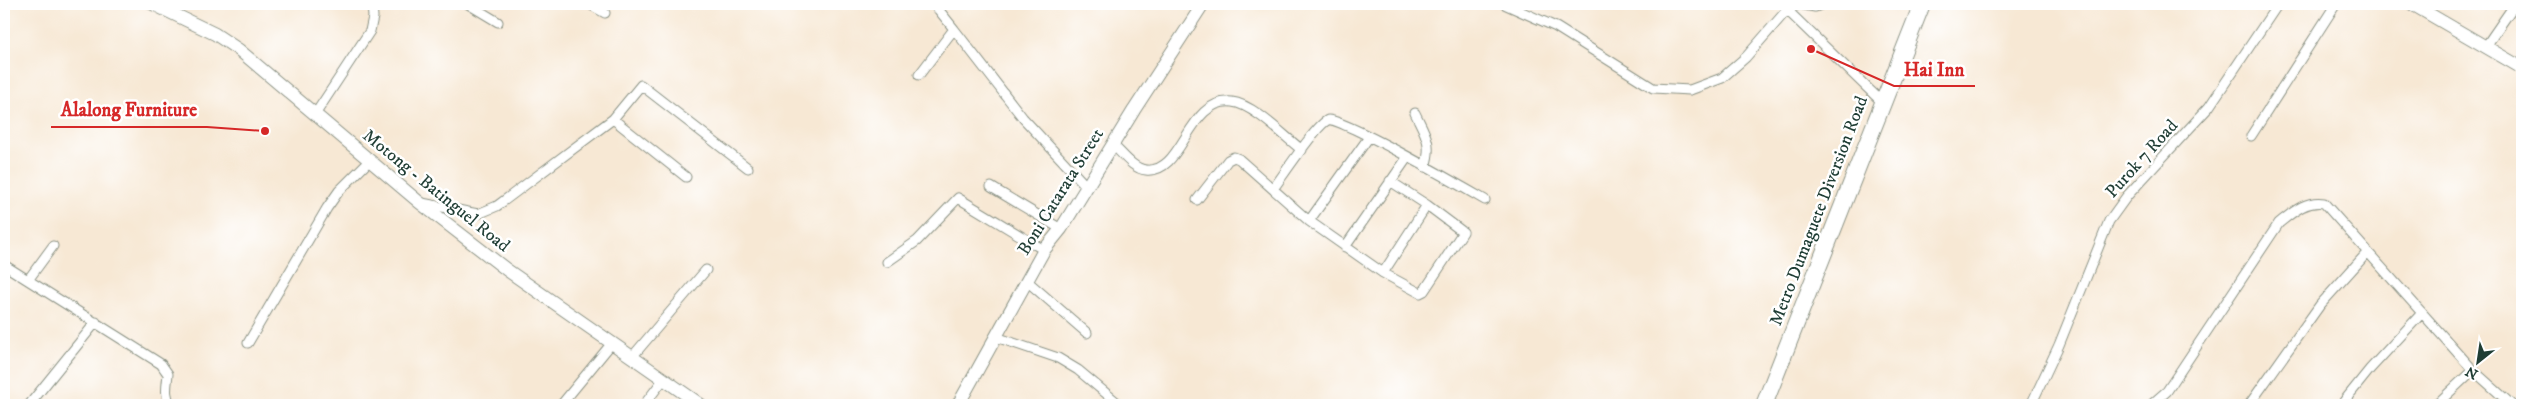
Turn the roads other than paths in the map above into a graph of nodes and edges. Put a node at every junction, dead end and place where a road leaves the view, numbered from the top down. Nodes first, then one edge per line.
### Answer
1 (152, 4) edge
2 (372, 4) edge
3 (468, 4) edge
4 (589, 4) edge
5 (934, 4) edge
6 (1203, 4) edge
7 (1504, 4) edge
8 (1823, 4) edge
9 (1922, 4) edge
10 (2278, 4) edge
11 (2336, 4) edge
12 (2412, 4) edge
13 (2515, 4) edge
14 (1787, 10) junction
15 (605, 13) dead end
16 (498, 22) dead end
17 (954, 29) junction
18 (2486, 46) junction
19 (2522, 68) edge
20 (919, 75) dead end
21 (1883, 103) junction
22 (316, 113) junction
23 (1415, 113) dead end
24 (613, 119) junction
25 (2251, 136) dead end
26 (1370, 137) junction
27 (1113, 145) junction
28 (1302, 150) junction
29 (1407, 158) junction
30 (369, 161) junction
31 (1425, 167) junction
32 (748, 168) dead end
33 (686, 177) dead end
34 (1390, 181) junction
35 (991, 187) dead end
36 (1087, 187) junction
37 (1273, 189) junction
38 (1197, 200) dead end
39 (1485, 200) dead end
40 (419, 202) junction
41 (1427, 205) junction
42 (1309, 221) junction
43 (1061, 229) junction
44 (53, 246) dead end
45 (1345, 247) junction
46 (1044, 250) junction
47 (2367, 253) junction
48 (886, 262) dead end
49 (4, 266) edge
50 (706, 270) dead end
51 (1383, 273) junction
52 (28, 280) junction
53 (1027, 281) junction
54 (2422, 313) junction
55 (96, 322) junction
56 (1087, 333) dead end
57 (996, 337) junction
58 (248, 343) dead end
59 (612, 343) junction
60 (632, 357) junction
61 (2473, 370) junction
62 (663, 380) junction
63 (29, 405) edge
64 (171, 405) edge
65 (562, 405) edge
66 (644, 405) edge
67 (701, 405) edge
68 (958, 405) edge
69 (1120, 405) edge
70 (1764, 405) edge
71 (2031, 405) edge
72 (2151, 405) edge
73 (2249, 405) edge
74 (2341, 405) edge
75 (2436, 405) edge
76 (2512, 405) edge

1 - 22 street, Motong - Batinguel Road
2 - 22 street
3 - 16 street
4 - 15 street
5 - 17 street
6 - 27 street, Boni Catarata Street
7 - 14 street
8 - 14 street
9 - 21 highway, Metro Dumaguete Diversion Road
10 - 71 street, Purok 7 Road
11 - 25 street
12 - 18 street
13 - 18 street
14 - 21 street
17 - 20 street
17 - 36 street
18 - 19 street
21 - 70 highway, Metro Dumaguete Diversion Road
22 - 30 street, Motong - Batinguel Road
23 - 31 street
24 - 32 street
24 - 33 street
24 - 40 street
26 - 28 street
26 - 29 street
26 - 42 street
27 - 28 street
27 - 36 street, Boni Catarata Street
28 - 37 street
29 - 31 street
29 - 34 street
30 - 40 street, Motong - Batinguel Road
30 - 58 street
31 - 39 street
34 - 41 street
34 - 45 street
35 - 43 street
36 - 43 street, Boni Catarata Street
37 - 38 street
37 - 42 street
40 - 59 street, Motong - Batinguel Road
41 - 51 street
41 - 51 street
42 - 45 street
43 - 46 street, Boni Catarata Street
44 - 52 street
45 - 51 street
46 - 48 street
46 - 53 street, Boni Catarata Street
47 - 54 street
47 - 72 street
47 - 73 street
49 - 52 street
50 - 60 street
52 - 55 street
53 - 56 street
53 - 57 street, Boni Catarata Street
54 - 61 street
54 - 74 street
55 - 63 street
55 - 64 street
57 - 68 street, Boni Catarata Street
57 - 69 street
59 - 60 street, Motong - Batinguel Road
59 - 65 street
60 - 62 street, Motong - Batinguel Road
61 - 75 street
61 - 76 street
62 - 66 street
62 - 67 street, Motong - Batinguel Road

